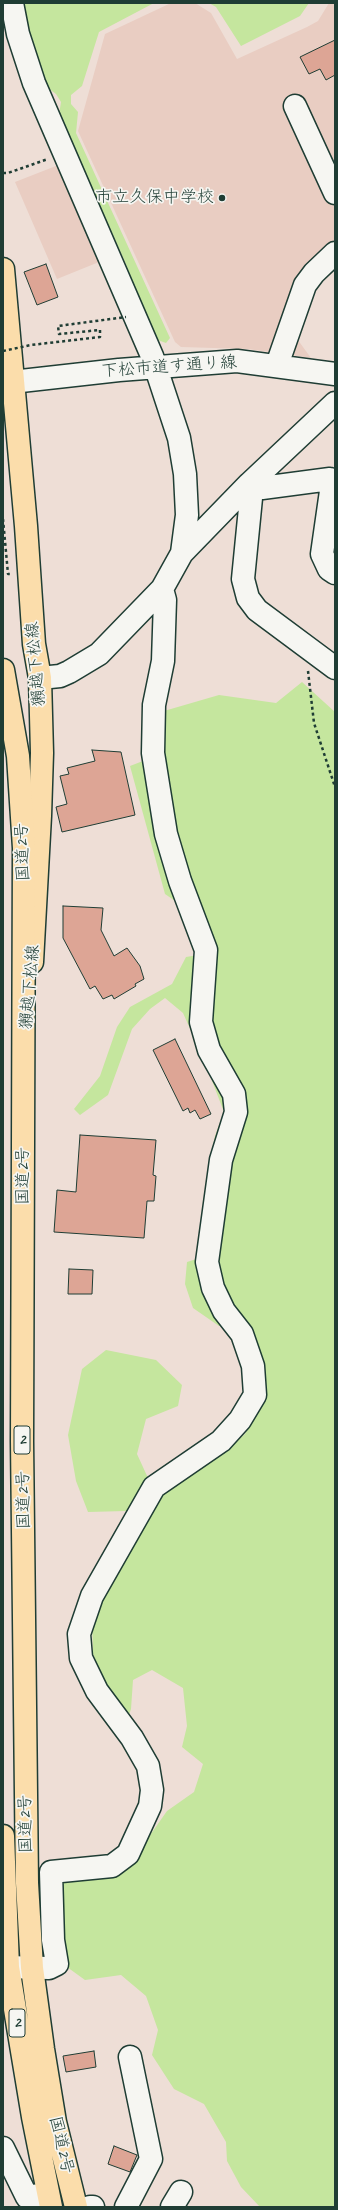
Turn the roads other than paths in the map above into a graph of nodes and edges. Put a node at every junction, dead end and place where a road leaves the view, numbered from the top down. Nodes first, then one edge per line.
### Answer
1 (12, 3) edge
2 (295, 106) dead end
3 (335, 193) edge
4 (335, 253) edge
5 (3, 269) edge
6 (277, 365) junction
7 (156, 367) junction
8 (335, 374) edge
9 (8, 383) edge
10 (335, 404) edge
11 (332, 480) edge
12 (249, 484) junction
13 (182, 553) junction
14 (335, 573) edge
15 (162, 589) junction
16 (335, 668) edge
17 (3, 670) edge
18 (40, 678) junction
19 (24, 1060) junction
20 (3, 1836) edge
21 (6, 1967) edge
22 (32, 1968) junction
23 (130, 2057) dead end
24 (3, 2148) edge
25 (49, 2200) edge
26 (76, 2207) edge
27 (90, 2207) edge
28 (93, 2207) edge
29 (126, 2207) edge

1 - 7 street
2 - 3 street
4 - 6 street
5 - 9 main road, 獺越下松線
6 - 7 street, 下松市道す通り線
6 - 8 street, 下松市道す通り線
7 - 9 street, 下松市道す通り線
7 - 13 street
9 - 18 main road, 獺越下松線
10 - 12 street
11 - 12 street
11 - 14 street
12 - 13 street
12 - 16 street
13 - 15 street
15 - 18 street
15 - 22 street
17 - 19 main road, 国道2号 / 2
18 - 19 main road, 獺越下松線
19 - 22 main road, 国道2号 / 2
20 - 21 main road, 国道2号 / 2
21 - 22 street
21 - 25 main road, 国道2号 / 2
22 - 26 main road, 国道2号 / 2
23 - 29 street
24 - 25 street
27 - 28 street

